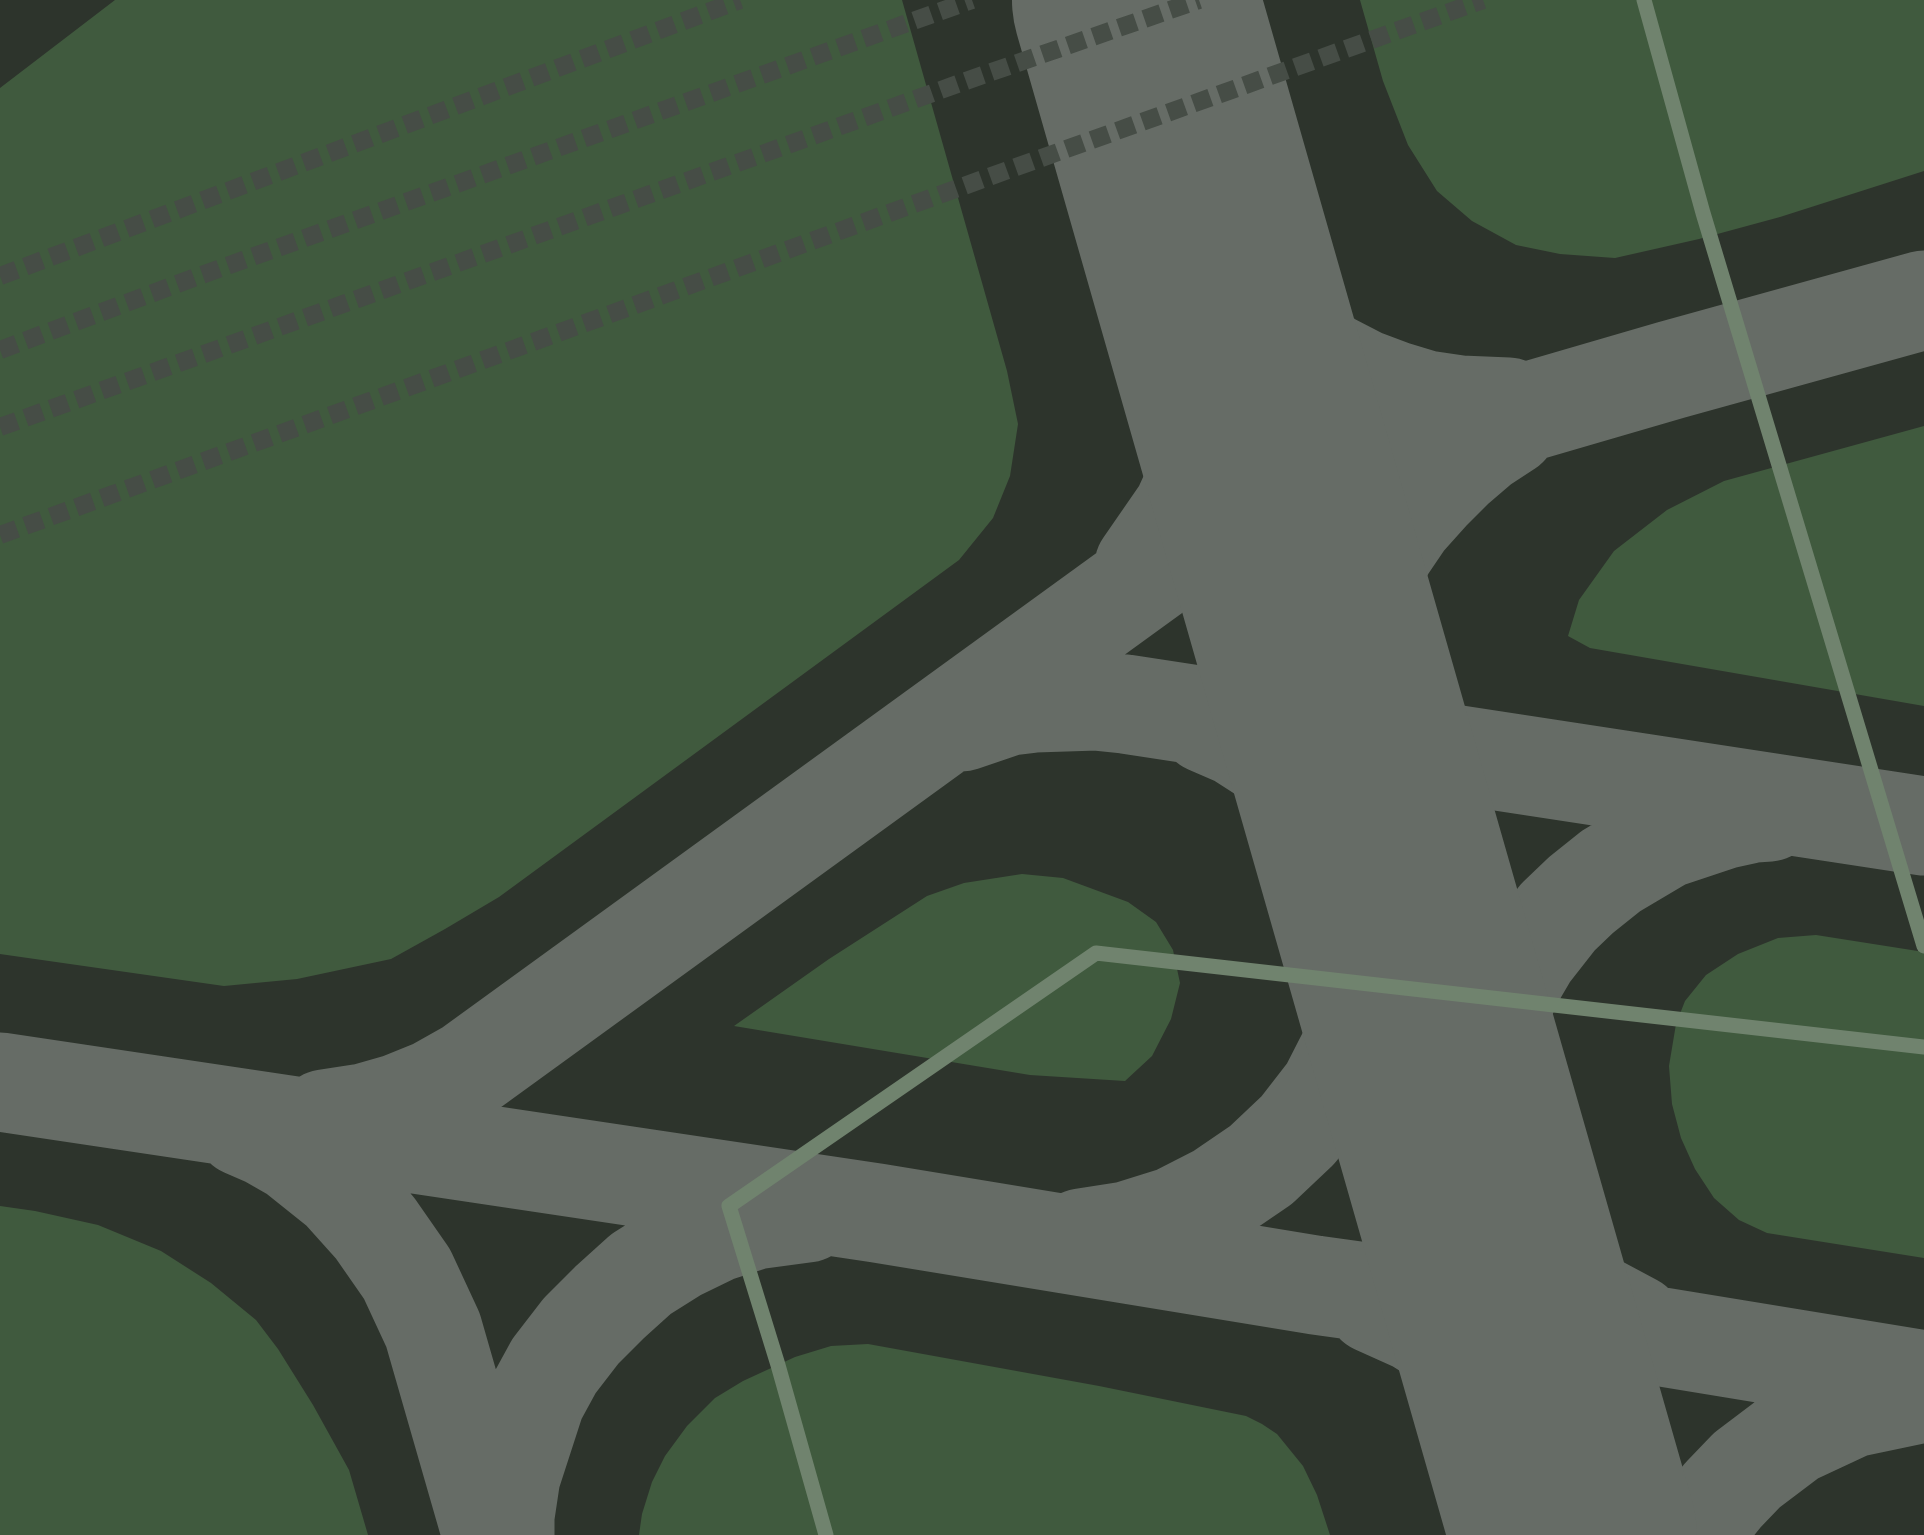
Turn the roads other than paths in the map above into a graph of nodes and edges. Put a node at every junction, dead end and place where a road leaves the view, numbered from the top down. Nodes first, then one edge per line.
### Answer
1 (1644, 0) edge
2 (1924, 946) edge
3 (1924, 1047) edge
4 (826, 1535) edge

1 - 2 lane
3 - 4 lane

